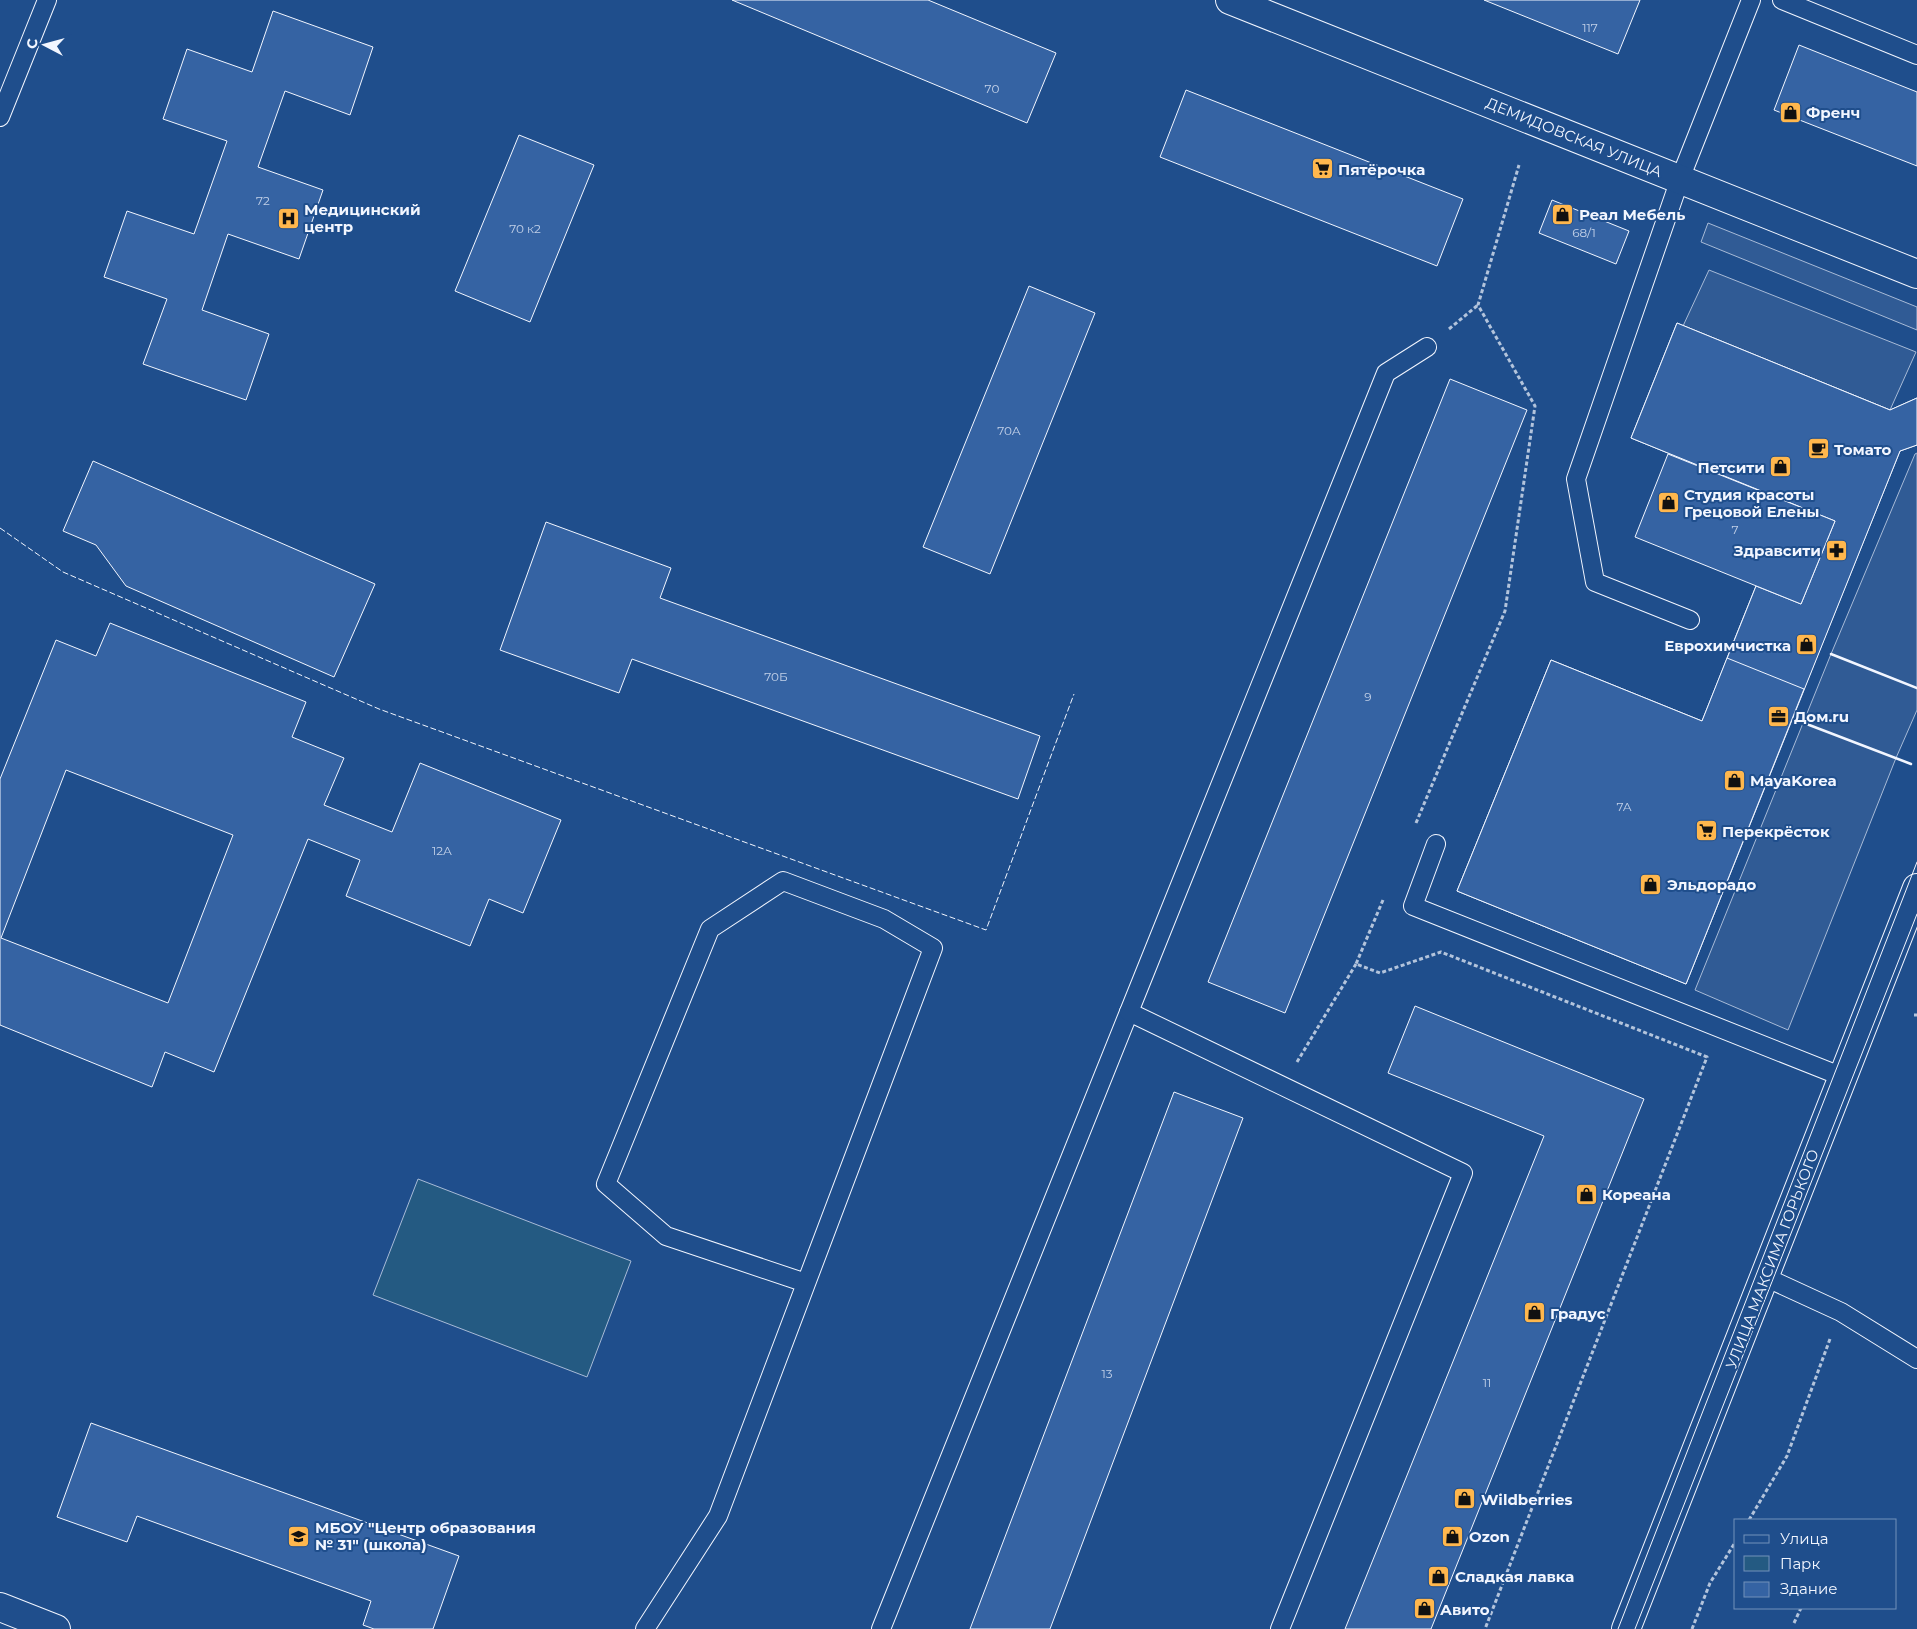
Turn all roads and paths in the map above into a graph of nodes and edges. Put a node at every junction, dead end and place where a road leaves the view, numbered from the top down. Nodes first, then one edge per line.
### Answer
1 (47, 0) edge
2 (1230, 0) edge
3 (1751, 0) edge
4 (1782, 0) edge
5 (1917, 55) edge
6 (0, 116) edge
7 (1519, 165) dead end
8 (1680, 179) junction
9 (1917, 274) edge
10 (1478, 305) junction
11 (1427, 347) joint
12 (1690, 620) dead end
13 (1413, 828) dead end
14 (1436, 844) dead end
15 (1917, 888) edge
16 (1386, 892) dead end
17 (1356, 964) junction
18 (1129, 1012) junction
19 (1843, 1077) junction
20 (1283, 1086) junction
21 (1766, 1277) junction
22 (806, 1283) junction
23 (1842, 1312) junction
24 (1917, 1358) edge
25 (1749, 1519) edge
26 (1734, 1545) edge
27 (0, 1608) edge
28 (1801, 1609) edge
29 (1794, 1623) dead end
30 (56, 1629) edge
31 (645, 1629) edge
32 (881, 1629) edge
33 (1280, 1629) edge
34 (1485, 1629) edge
35 (1626, 1629) edge
36 (1692, 1629) edge

1 - 6 lane
2 - 8 street, ДЕМИДОВСКАЯ УЛИЦА
3 - 8 lane
4 - 5 lane
7 - 10 path
8 - 9 street, ДЕМИДОВСКАЯ УЛИЦА
8 - 12 lane
10 - 11 path
10 - 13 path
11 - 18 lane
14 - 19 lane
15 - 19 street, УЛИЦА МАКСИМА ГОРЬКОГО
16 - 17 path
17 - 20 path
17 - 34 path
18 - 20 lane
18 - 32 lane
19 - 21 street, УЛИЦА МАКСИМА ГОРЬКОГО
20 - 33 lane
21 - 23 lane
21 - 35 street, УЛИЦА МАКСИМА ГОРЬКОГО
22 - 22 lane
22 - 31 lane
23 - 24 lane
23 - 25 path
26 - 36 path
27 - 30 street
28 - 29 path

